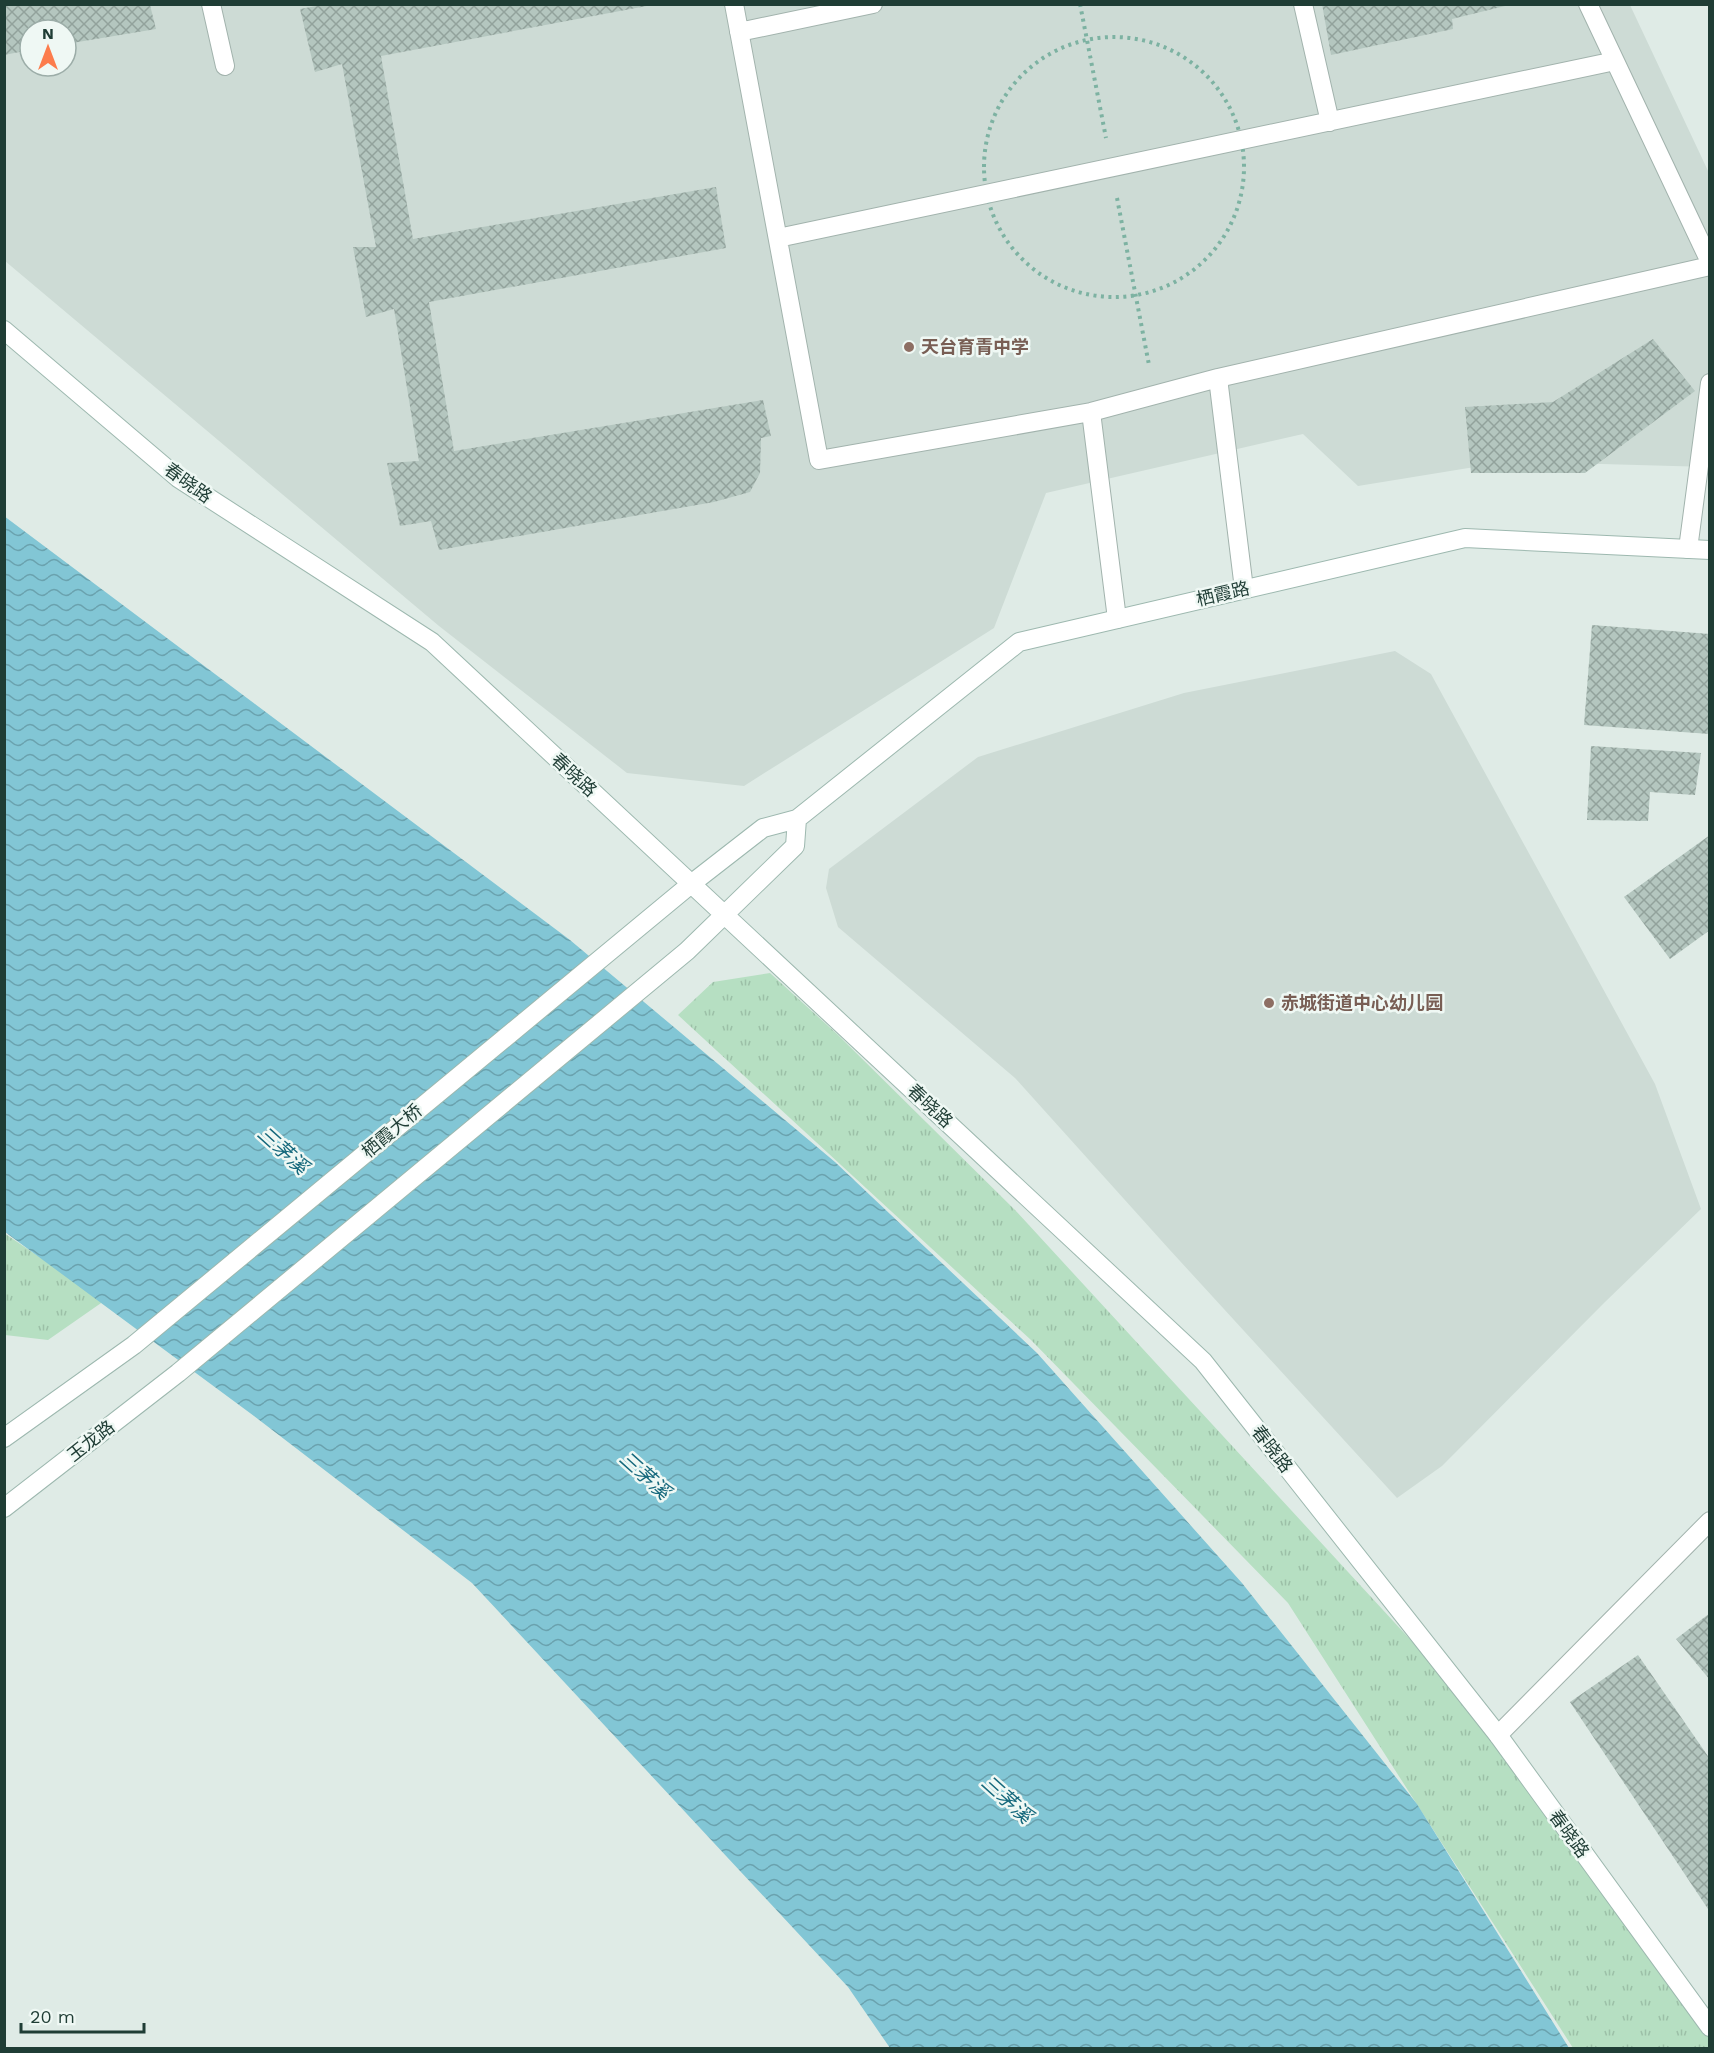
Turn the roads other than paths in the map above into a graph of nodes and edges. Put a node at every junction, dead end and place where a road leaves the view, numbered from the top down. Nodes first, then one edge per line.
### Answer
1 (211, 4) edge
2 (734, 4) edge
3 (873, 4) edge
4 (1303, 4) edge
5 (1588, 4) edge
6 (739, 32) junction
7 (1615, 61) junction
8 (225, 66) dead end
9 (1330, 122) junction
10 (778, 238) junction
11 (1710, 264) edge
12 (4, 330) edge
13 (1218, 378) junction
14 (1710, 383) edge
15 (1091, 412) junction
16 (1688, 549) junction
17 (1710, 550) edge
18 (1244, 589) junction
19 (1117, 619) junction
20 (797, 819) junction
21 (691, 884) junction
22 (724, 914) junction
23 (38, 1414) junction
24 (4, 1427) edge
25 (4, 1438) edge
26 (4, 1508) edge
27 (1710, 1521) edge
28 (1498, 1735) junction
29 (1710, 2027) edge

1 - 8 street
2 - 6 street
3 - 6 street
4 - 9 street
5 - 7 street
6 - 10 street
7 - 9 street
7 - 11 street
9 - 10 street
10 - 15 street
11 - 13 street
12 - 21 street, 春晓路
13 - 15 street
13 - 18 street
14 - 16 street
15 - 19 street
16 - 17 street, 栖霞路
16 - 18 street, 栖霞路
18 - 19 street, 栖霞路
19 - 20 street, 栖霞路
20 - 21 street, 栖霞大桥
20 - 22 street
21 - 22 street, 春晓路
21 - 23 street, 栖霞大桥
22 - 26 street, 玉龙路
22 - 28 street, 春晓路
23 - 24 street
23 - 25 street
27 - 28 street
28 - 29 street, 春晓路

